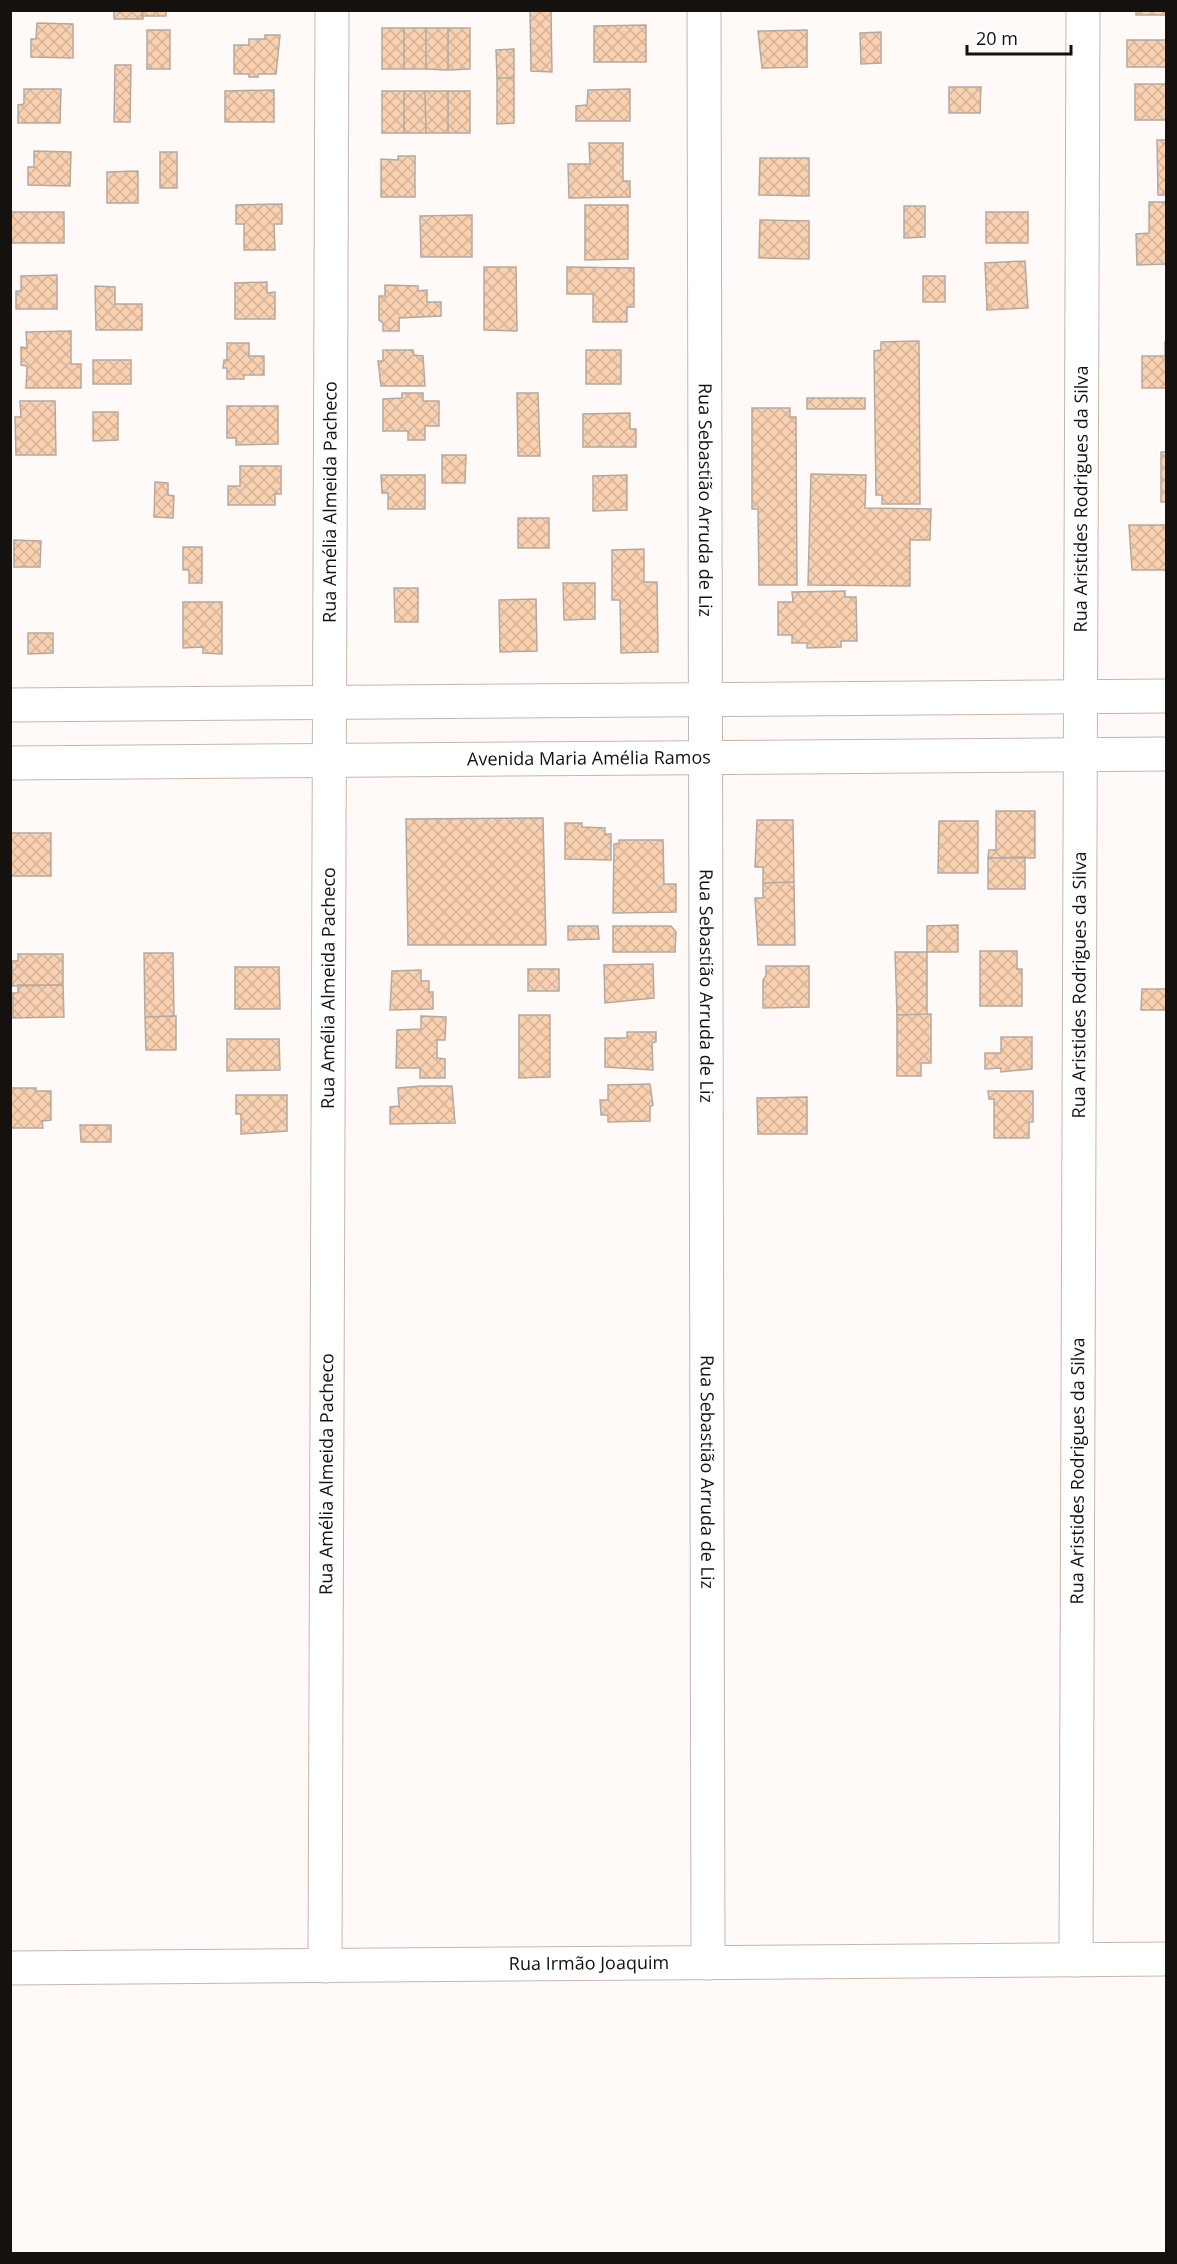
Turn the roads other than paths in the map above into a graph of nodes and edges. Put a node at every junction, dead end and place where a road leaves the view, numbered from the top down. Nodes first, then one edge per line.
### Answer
1 (332, 10) edge
2 (704, 10) edge
3 (1083, 10) edge
4 (1167, 696) edge
5 (1080, 697) junction
6 (706, 699) junction
7 (330, 702) junction
8 (10, 705) edge
9 (1167, 754) edge
10 (1080, 755) junction
11 (706, 758) junction
12 (330, 761) junction
13 (10, 763) edge
14 (1167, 1959) edge
15 (1076, 1960) junction
16 (708, 1963) junction
17 (325, 1966) junction
18 (10, 1968) edge

1 - 7 street, Rua Amélia Almeida Pacheco
2 - 6 street, Rua Sebastião Arruda de Liz
3 - 5 street, Rua Aristides Rodrigues da Silva
4 - 5 street
5 - 6 street
5 - 10 street, Rua Aristides Rodrigues da Silva
6 - 7 street
6 - 11 street, Rua Sebastião Arruda de Liz
7 - 8 street
7 - 12 street, Rua Amélia Almeida Pacheco
9 - 10 street, Avenida Maria Amélia Ramos
10 - 11 street, Avenida Maria Amélia Ramos
10 - 15 street, Rua Aristides Rodrigues da Silva
11 - 12 street, Avenida Maria Amélia Ramos
11 - 16 street, Rua Sebastião Arruda de Liz
12 - 13 street, Avenida Maria Amélia Ramos
12 - 17 street, Rua Amélia Almeida Pacheco
14 - 15 street, Rua Irmão Joaquim
15 - 16 street, Rua Irmão Joaquim
16 - 17 street, Rua Irmão Joaquim
17 - 18 street, Rua Irmão Joaquim

